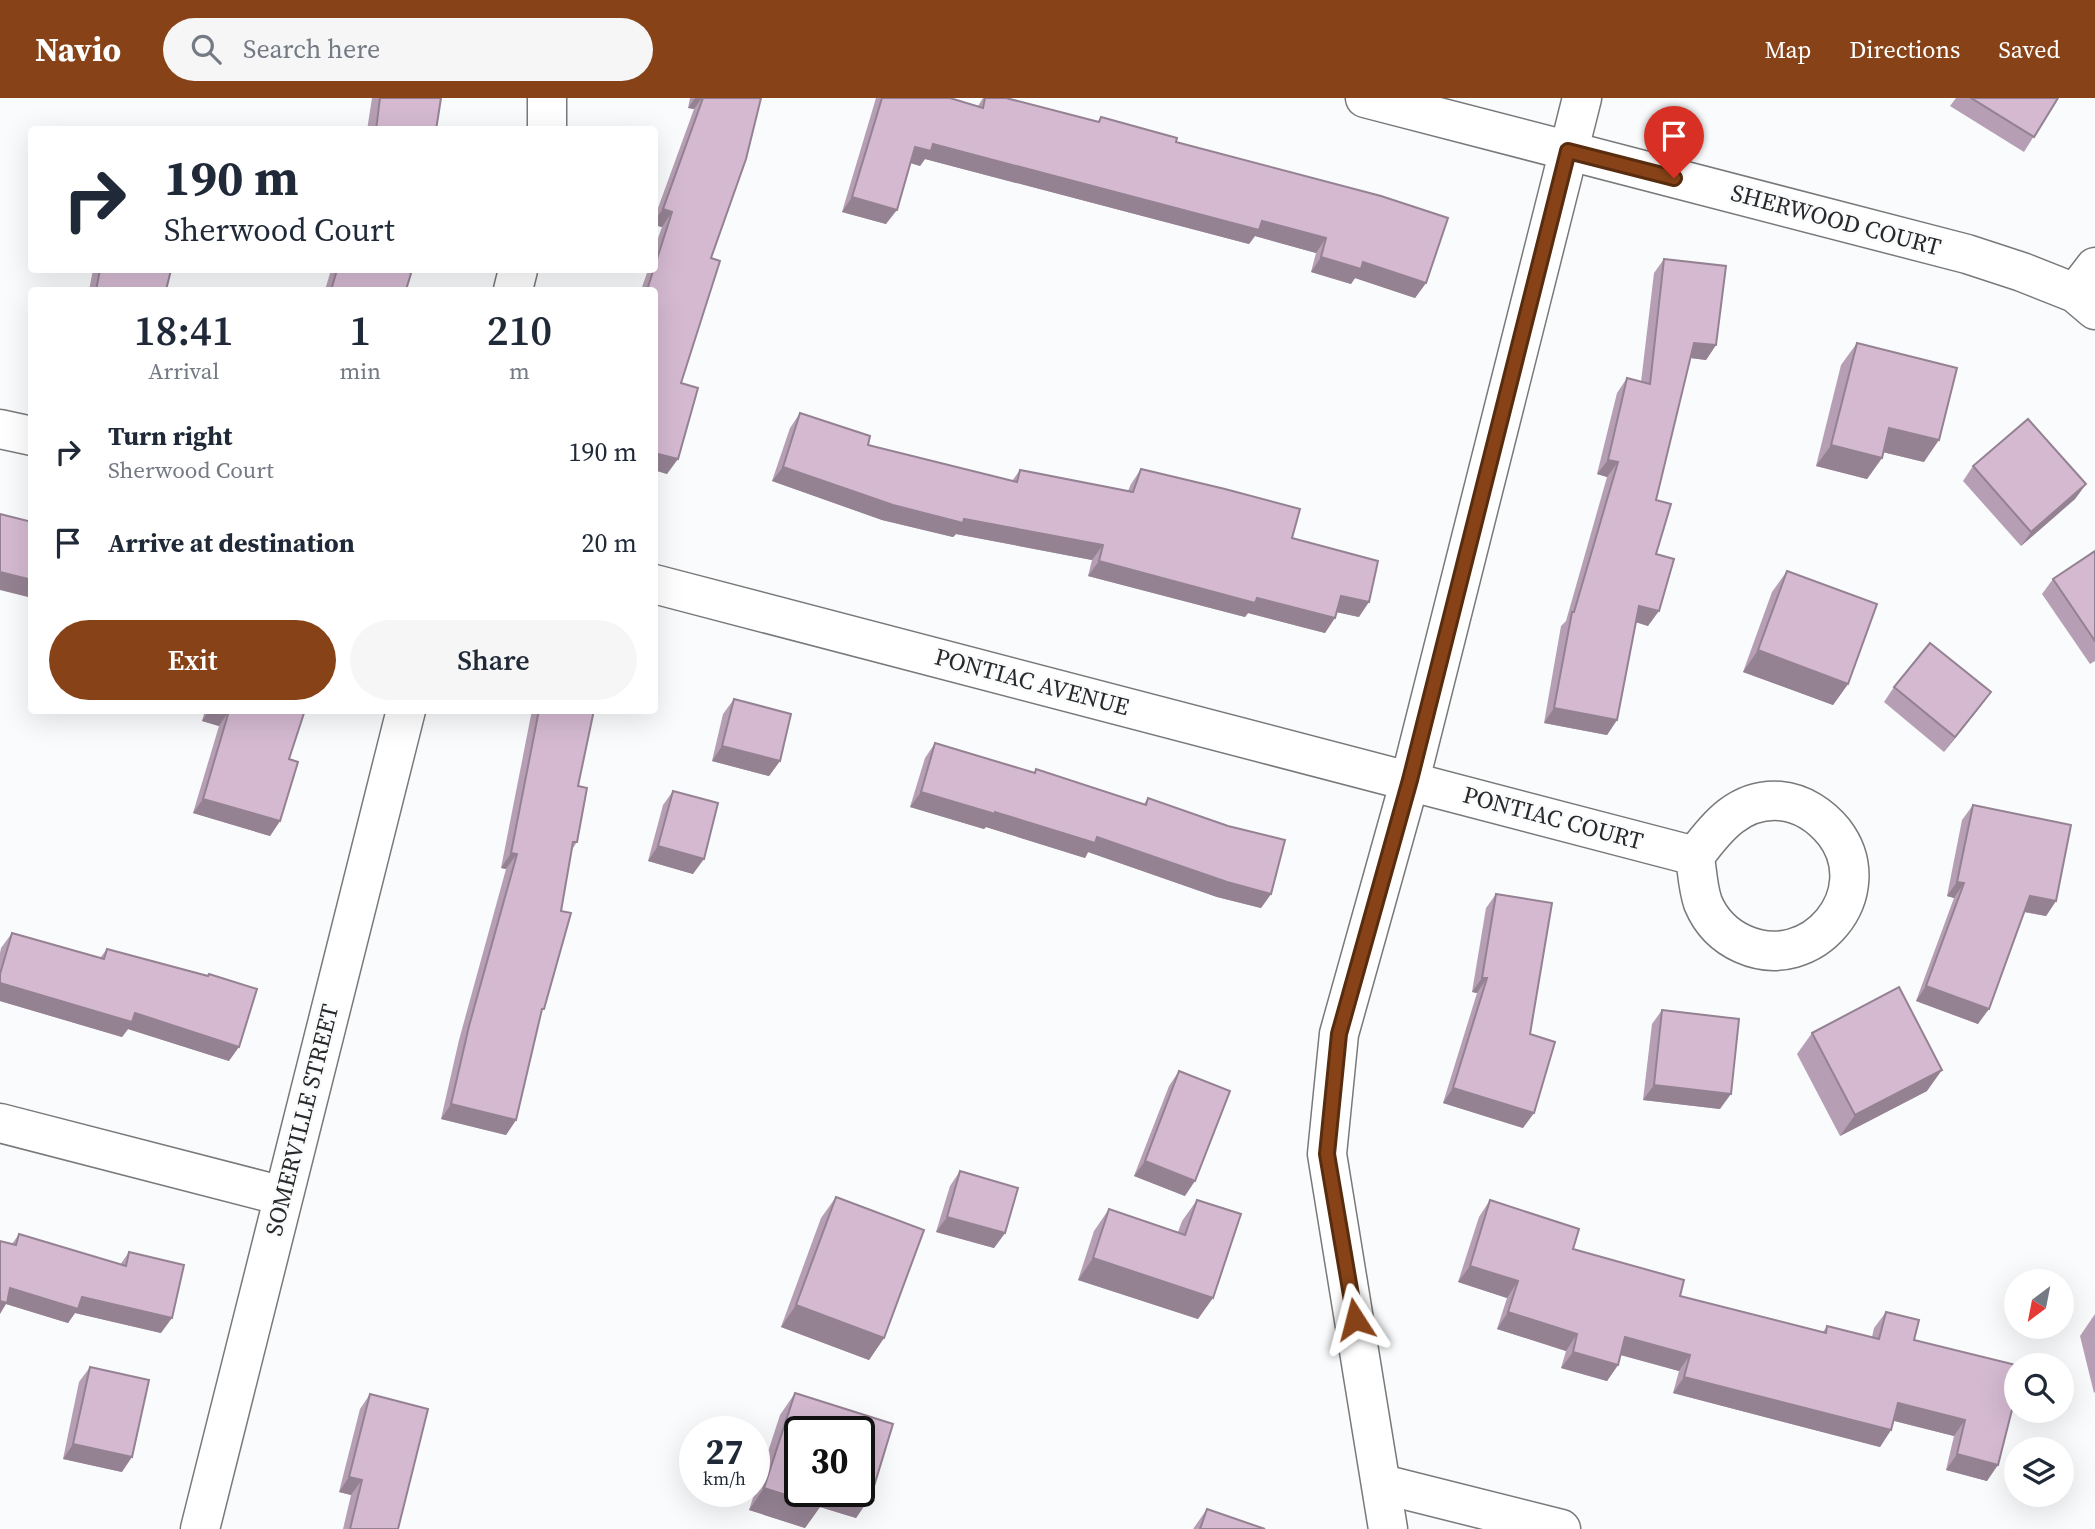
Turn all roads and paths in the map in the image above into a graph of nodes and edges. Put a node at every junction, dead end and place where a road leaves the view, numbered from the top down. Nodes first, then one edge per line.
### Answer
1 (547, 98) edge
2 (1365, 98) edge
3 (1581, 98) edge
4 (547, 126) edge
5 (1568, 151) junction
6 (2088, 290) edge
7 (0, 429) edge
8 (28, 435) edge
9 (658, 585) edge
10 (405, 714) edge
11 (1410, 780) junction
12 (1695, 856) dead end
13 (0, 1123) edge
14 (283, 1196) junction
15 (1382, 1484) junction
16 (200, 1529) edge
17 (1388, 1529) edge
18 (1561, 1529) edge

1 - 4 street
2 - 5 street, SHERWOOD COURT
3 - 5 street
5 - 6 street, SHERWOOD COURT
5 - 11 street
7 - 8 street
9 - 11 street, PONTIAC AVENUE
10 - 14 street, SOMERVILLE STREET
11 - 12 street, PONTIAC COURT
11 - 15 street
13 - 14 street
14 - 16 street, SOMERVILLE STREET
15 - 17 street
15 - 18 street

